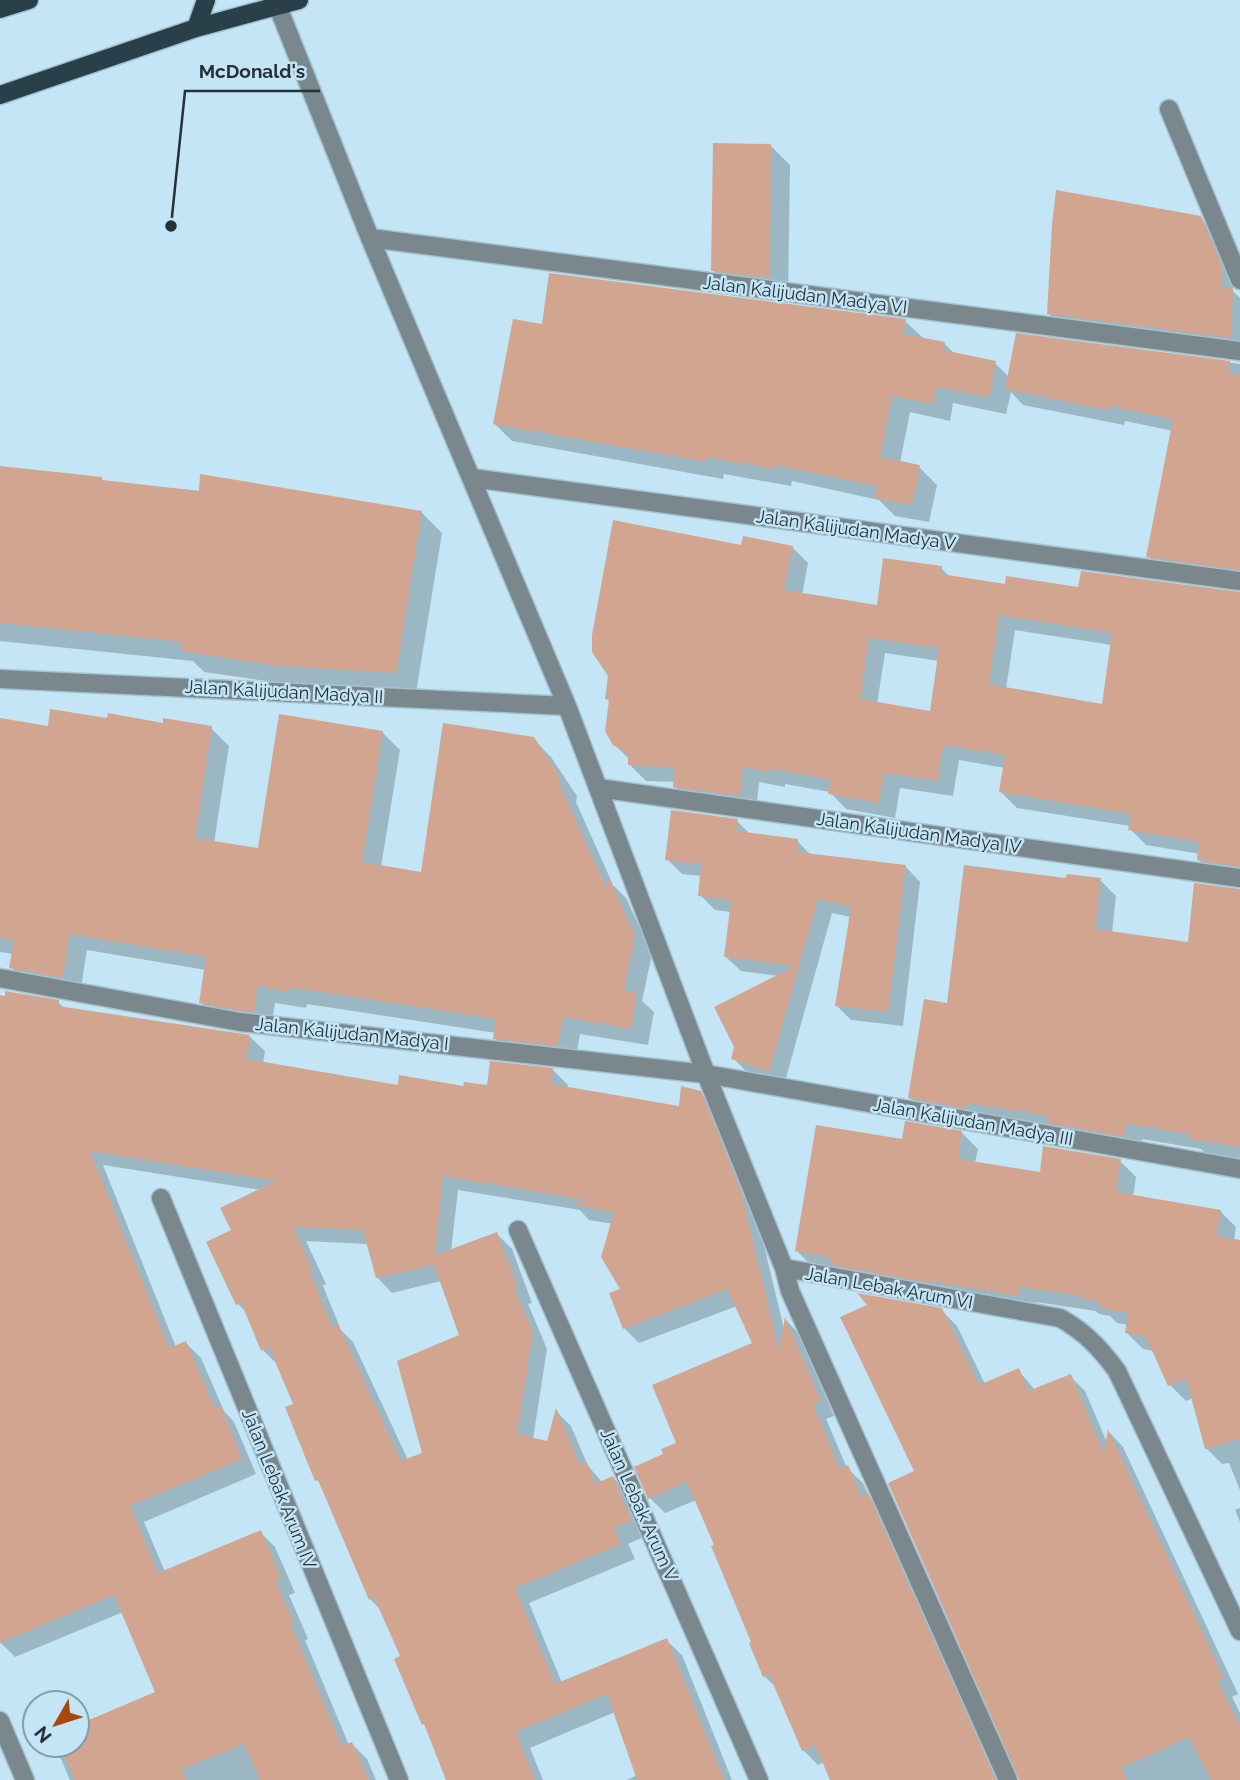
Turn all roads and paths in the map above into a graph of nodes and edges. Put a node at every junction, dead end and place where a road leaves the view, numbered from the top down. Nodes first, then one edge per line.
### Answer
1 (29, 0) edge
2 (206, 0) edge
3 (299, 0) edge
4 (273, 4) edge
5 (0, 9) edge
6 (196, 28) junction
7 (0, 95) edge
8 (1169, 109) dead end
9 (370, 238) junction
10 (1240, 280) edge
11 (1240, 351) edge
12 (472, 478) junction
13 (1240, 581) edge
14 (0, 679) edge
15 (567, 706) junction
16 (598, 788) junction
17 (1240, 878) edge
18 (0, 978) edge
19 (706, 1074) junction
20 (1240, 1170) edge
21 (161, 1198) dead end
22 (518, 1230) dead end
23 (784, 1268) junction
24 (1240, 1631) edge
25 (0, 1721) edge
26 (24, 1780) edge
27 (399, 1780) edge
28 (759, 1780) edge
29 (1008, 1780) edge

1 - 5 main road
2 - 6 main road
3 - 4 main road
4 - 6 main road
4 - 9 street
6 - 7 main road
8 - 10 street
9 - 11 street, Jalan Kalijudan Madya VI
9 - 12 street
12 - 13 street, Jalan Kalijudan Madya V
12 - 15 street
14 - 15 street, Jalan Kalijudan Madya II
15 - 16 street
16 - 17 street, Jalan Kalijudan Madya IV
16 - 19 street
18 - 19 street, Jalan Kalijudan Madya I
19 - 20 street, Jalan Kalijudan Madya III
19 - 23 street
21 - 27 street, Jalan Lebak Arum IV
22 - 28 street, Jalan Lebak Arum V
23 - 24 street, Jalan Lebak Arum VI
23 - 29 street, Jalan Lebak Arum VI
25 - 26 street

